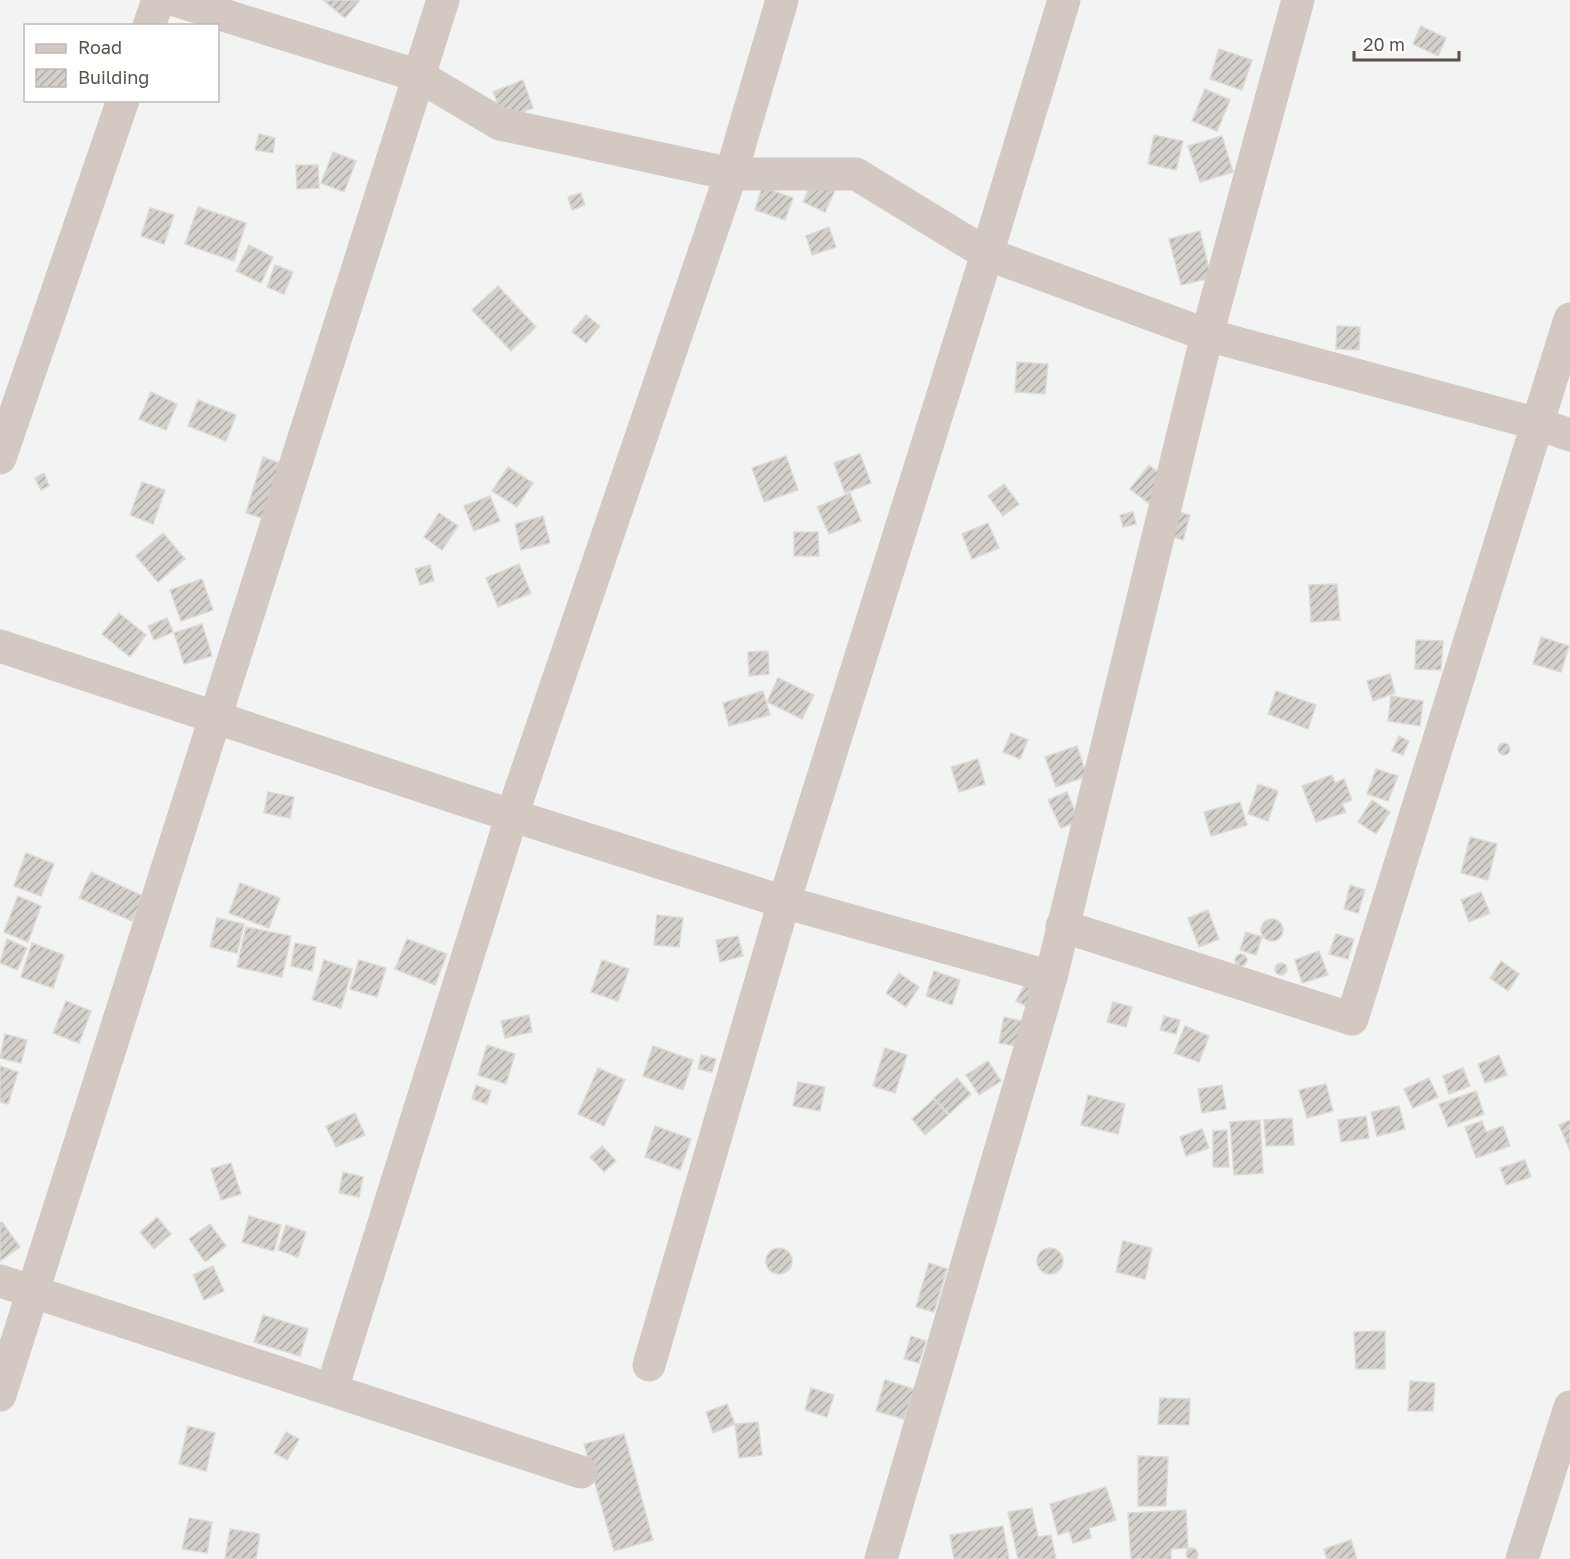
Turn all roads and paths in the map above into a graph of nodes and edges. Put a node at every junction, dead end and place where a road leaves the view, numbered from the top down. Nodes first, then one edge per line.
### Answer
1 (158, 0) edge
2 (175, 0) edge
3 (443, 0) edge
4 (782, 0) edge
5 (1064, 0) edge
6 (1298, 0) edge
7 (150, 24) edge
8 (419, 76) junction
9 (122, 102) edge
10 (731, 174) junction
11 (987, 254) junction
12 (1570, 319) edge
13 (1207, 335) junction
14 (1538, 424) junction
15 (1570, 435) edge
16 (0, 458) edge
17 (0, 646) edge
18 (214, 717) junction
19 (512, 815) junction
20 (784, 902) junction
21 (1062, 926) junction
22 (1051, 977) junction
23 (0, 1281) edge
24 (32, 1292) junction
25 (649, 1365) dead end
26 (332, 1389) junction
27 (0, 1395) edge
28 (1570, 1407) edge
29 (581, 1472) dead end
30 (881, 1559) edge
31 (1522, 1559) edge

1 - 7 street
2 - 8 street
3 - 8 street
4 - 10 street
5 - 11 street
6 - 13 street
8 - 10 street
8 - 18 street
9 - 16 street
10 - 11 street
10 - 19 street
11 - 13 street
11 - 20 street
12 - 14 street
13 - 14 street
13 - 21 street
14 - 15 street
14 - 21 street
17 - 18 street
18 - 19 street
18 - 24 street
19 - 20 street
19 - 26 street
20 - 22 street
20 - 25 street
21 - 22 street
22 - 30 street
23 - 24 street
24 - 26 street
24 - 27 street
26 - 29 street
28 - 31 street

